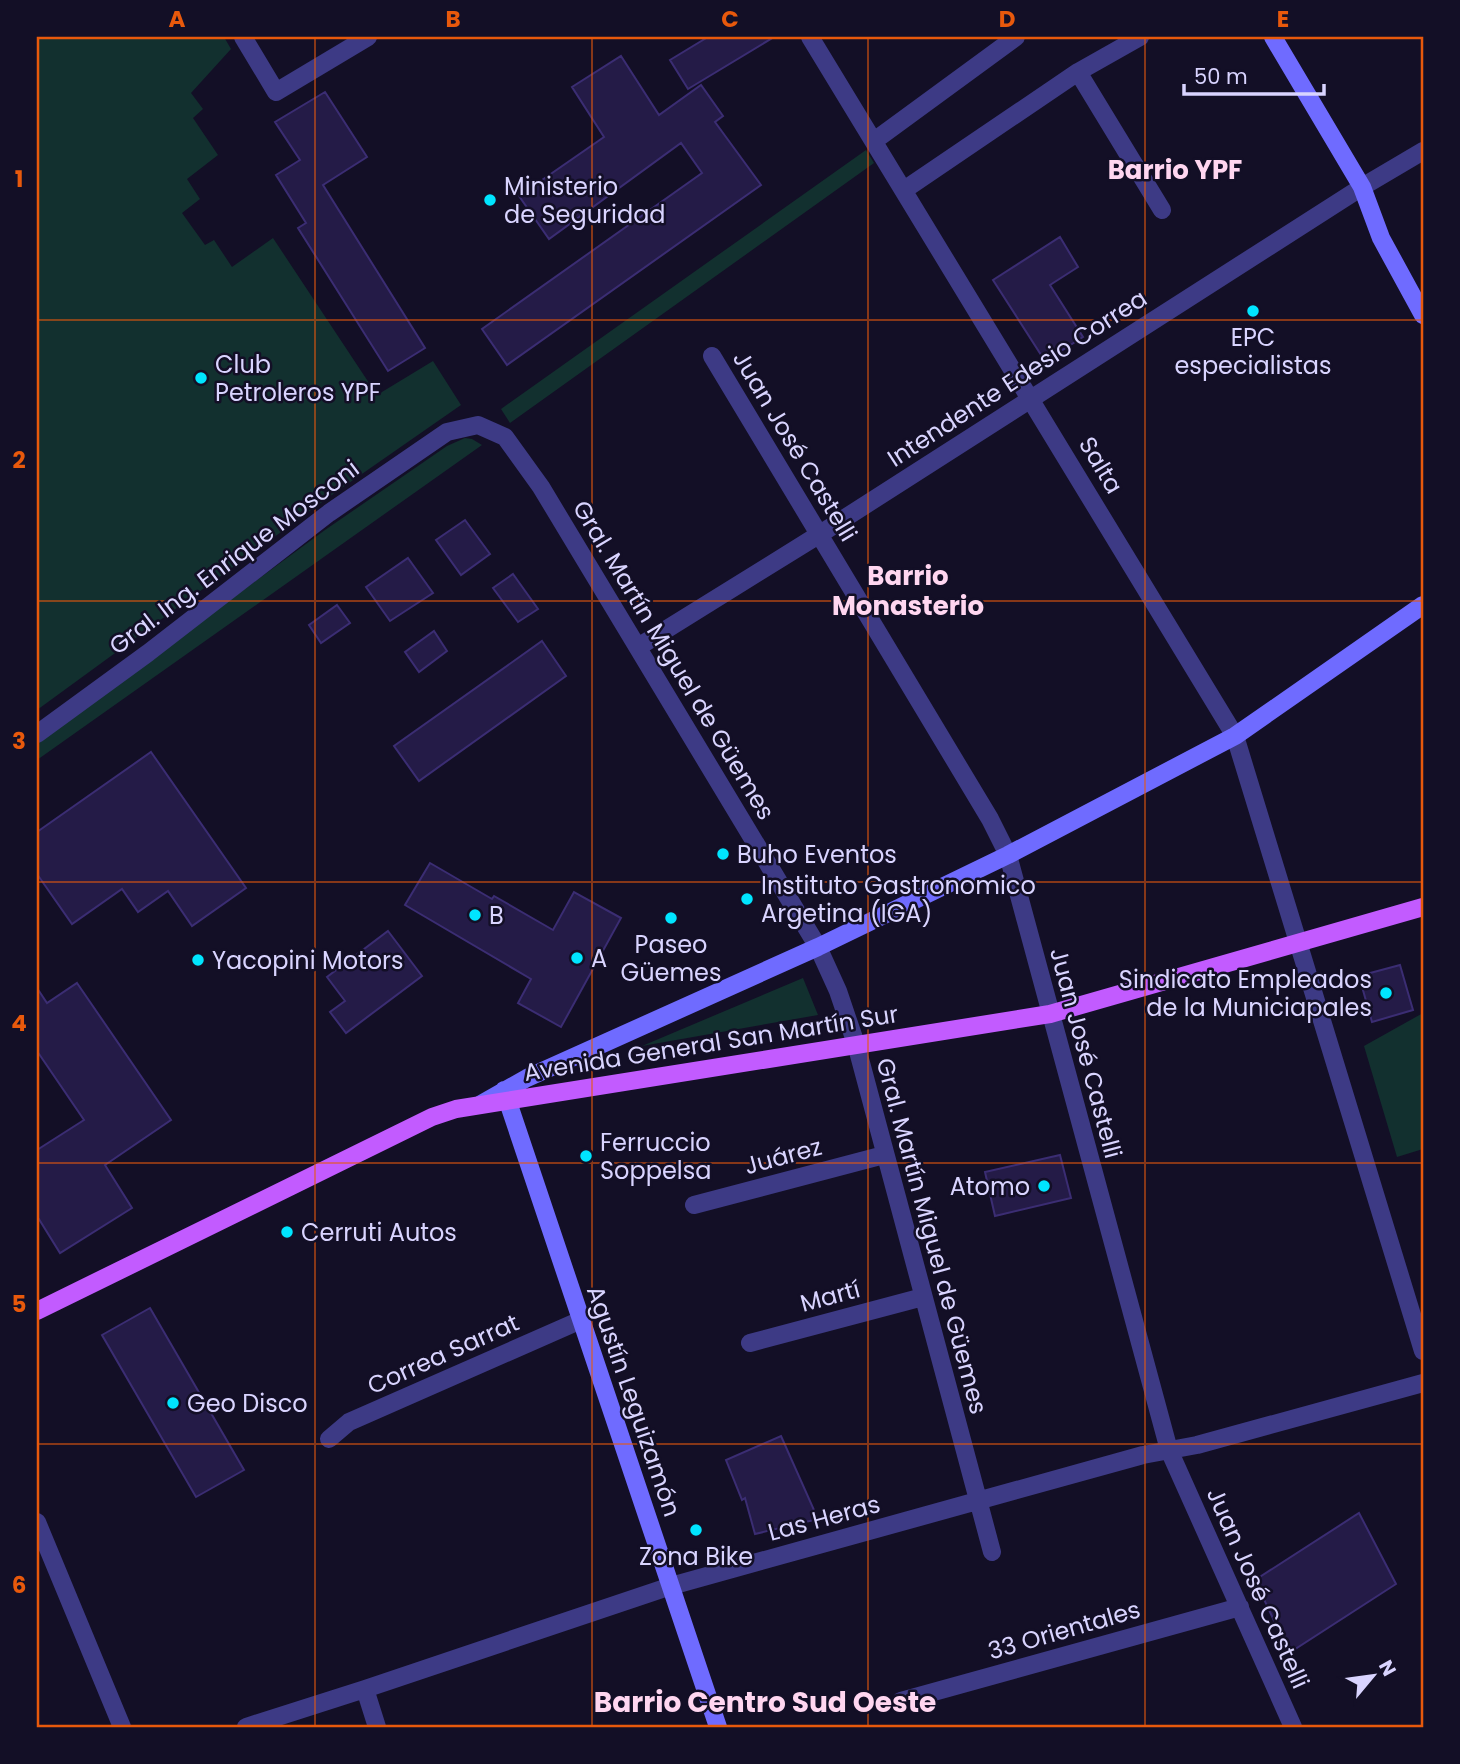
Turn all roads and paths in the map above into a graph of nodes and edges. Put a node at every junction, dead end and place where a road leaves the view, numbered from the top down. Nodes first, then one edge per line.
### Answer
1 (243, 37) edge
2 (368, 37) edge
3 (810, 37) edge
4 (1016, 37) edge
5 (1140, 37) edge
6 (1272, 37) edge
7 (1078, 72) junction
8 (874, 141) junction
9 (1423, 151) edge
10 (1362, 187) junction
11 (904, 190) junction
12 (1162, 210) dead end
13 (1423, 315) edge
14 (712, 356) dead end
15 (1032, 397) junction
16 (466, 426) joint
17 (820, 534) junction
18 (1423, 605) edge
19 (638, 647) junction
20 (37, 734) edge
21 (1235, 736) junction
22 (1008, 855) junction
23 (1423, 906) edge
24 (1299, 942) junction
25 (818, 947) junction
26 (1050, 1014) junction
27 (856, 1044) junction
28 (506, 1095) junction
29 (884, 1154) junction
30 (694, 1205) dead end
31 (923, 1297) junction
32 (37, 1311) edge
33 (581, 1320) junction
34 (750, 1343) dead end
35 (1423, 1351) edge
36 (1423, 1383) edge
37 (328, 1439) dead end
38 (1169, 1450) junction
39 (978, 1501) junction
40 (37, 1522) edge
41 (992, 1552) dead end
42 (671, 1586) junction
43 (1240, 1607) junction
44 (365, 1689) junction
45 (901, 1701) dead end
46 (122, 1727) edge
47 (246, 1727) edge
48 (377, 1727) edge
49 (718, 1727) edge
50 (1293, 1727) edge

1 - 2 street
3 - 8 street, Salta
4 - 8 street
5 - 7 street
6 - 10 street
7 - 11 street
7 - 12 street
8 - 11 street, Salta
9 - 10 street, Intendente Edesio Correa
10 - 13 street
10 - 15 street, Intendente Edesio Correa
11 - 15 street, Salta
14 - 17 street, Juan José Castelli
15 - 17 street, Intendente Edesio Correa
15 - 21 street, Salta
16 - 19 street, Gral. Martín Miguel de Güemes
16 - 20 street, Gral. Ing. Enrique Mosconi
17 - 19 street, Intendente Edesio Correa
17 - 22 street, Juan José Castelli
18 - 21 street
19 - 25 street, Gral. Martín Miguel de Güemes
21 - 22 street
21 - 24 street, Salta
22 - 25 street
22 - 26 street, Juan José Castelli
23 - 24 main road, Avenida General San Martín Sur
24 - 26 main road, Avenida General San Martín Sur
24 - 35 street, Salta
25 - 27 street, Gral. Martín Miguel de Güemes
25 - 28 street
26 - 27 main road, Avenida General San Martín Sur
26 - 38 street, Juan José Castelli
27 - 28 main road, Avenida General San Martín Sur
27 - 29 street, Gral. Martín Miguel de Güemes
28 - 32 main road, Avenida General San Martín Sur
28 - 33 street, Agustín Leguizamón
29 - 30 street, Juárez
29 - 31 street, Gral. Martín Miguel de Güemes
31 - 34 street, Martí
31 - 39 street, Gral. Martín Miguel de Güemes
33 - 37 street, Correa Sarrat
33 - 42 street, Agustín Leguizamón
36 - 38 street, Las Heras
38 - 39 street, Las Heras
38 - 43 street, Juan José Castelli
39 - 41 street, Gral. Martín Miguel de Güemes
39 - 42 street, Las Heras
40 - 46 street
42 - 44 street, Las Heras
42 - 49 street, Agustín Leguizamón
43 - 45 street, 33 Orientales
43 - 50 street, Juan José Castelli
44 - 47 street, Las Heras
44 - 48 street

